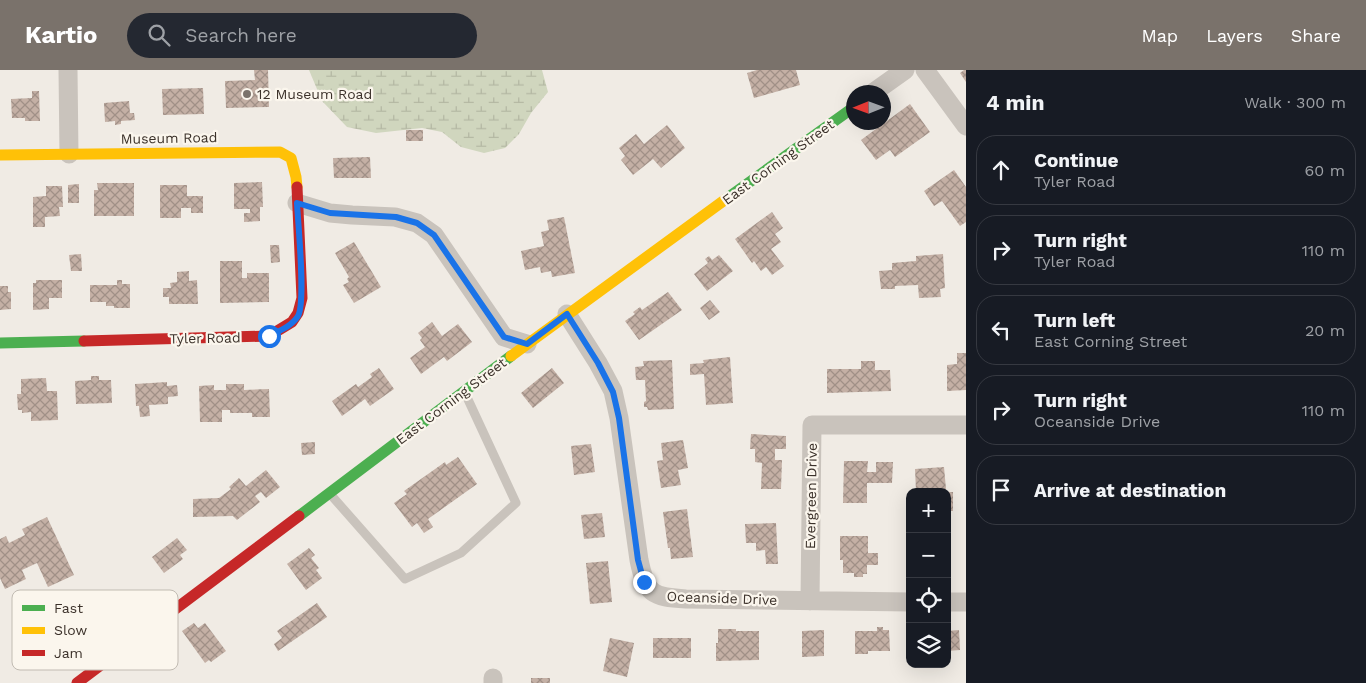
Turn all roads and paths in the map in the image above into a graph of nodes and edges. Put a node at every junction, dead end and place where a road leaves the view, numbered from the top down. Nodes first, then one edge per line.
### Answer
1 (68, 70) edge
2 (905, 70) edge
3 (925, 70) edge
4 (884, 85) edge
5 (846, 113) edge
6 (966, 126) edge
7 (68, 154) junction
8 (0, 155) edge
9 (297, 203) junction
10 (567, 314) junction
11 (0, 343) edge
12 (527, 344) junction
13 (465, 391) junction
14 (966, 425) edge
15 (329, 493) junction
16 (810, 601) junction
17 (906, 602) edge
18 (951, 602) edge
19 (966, 602) edge
20 (178, 607) edge
21 (94, 670) edge
22 (77, 683) edge

1 - 7 street
2 - 4 street
3 - 6 street
5 - 10 street, East Corning Street
7 - 8 street, Museum Road
7 - 9 street, Museum Road
9 - 11 street, Tyler Road
9 - 12 street
10 - 12 street, East Corning Street
10 - 16 street, Oceanside Drive
12 - 13 street, East Corning Street
13 - 15 street, East Corning Street
13 - 15 lane
14 - 16 street, Evergreen Drive
15 - 20 street, East Corning Street
16 - 17 street, Oceanside Drive
18 - 19 street
21 - 22 street, East Corning Street

